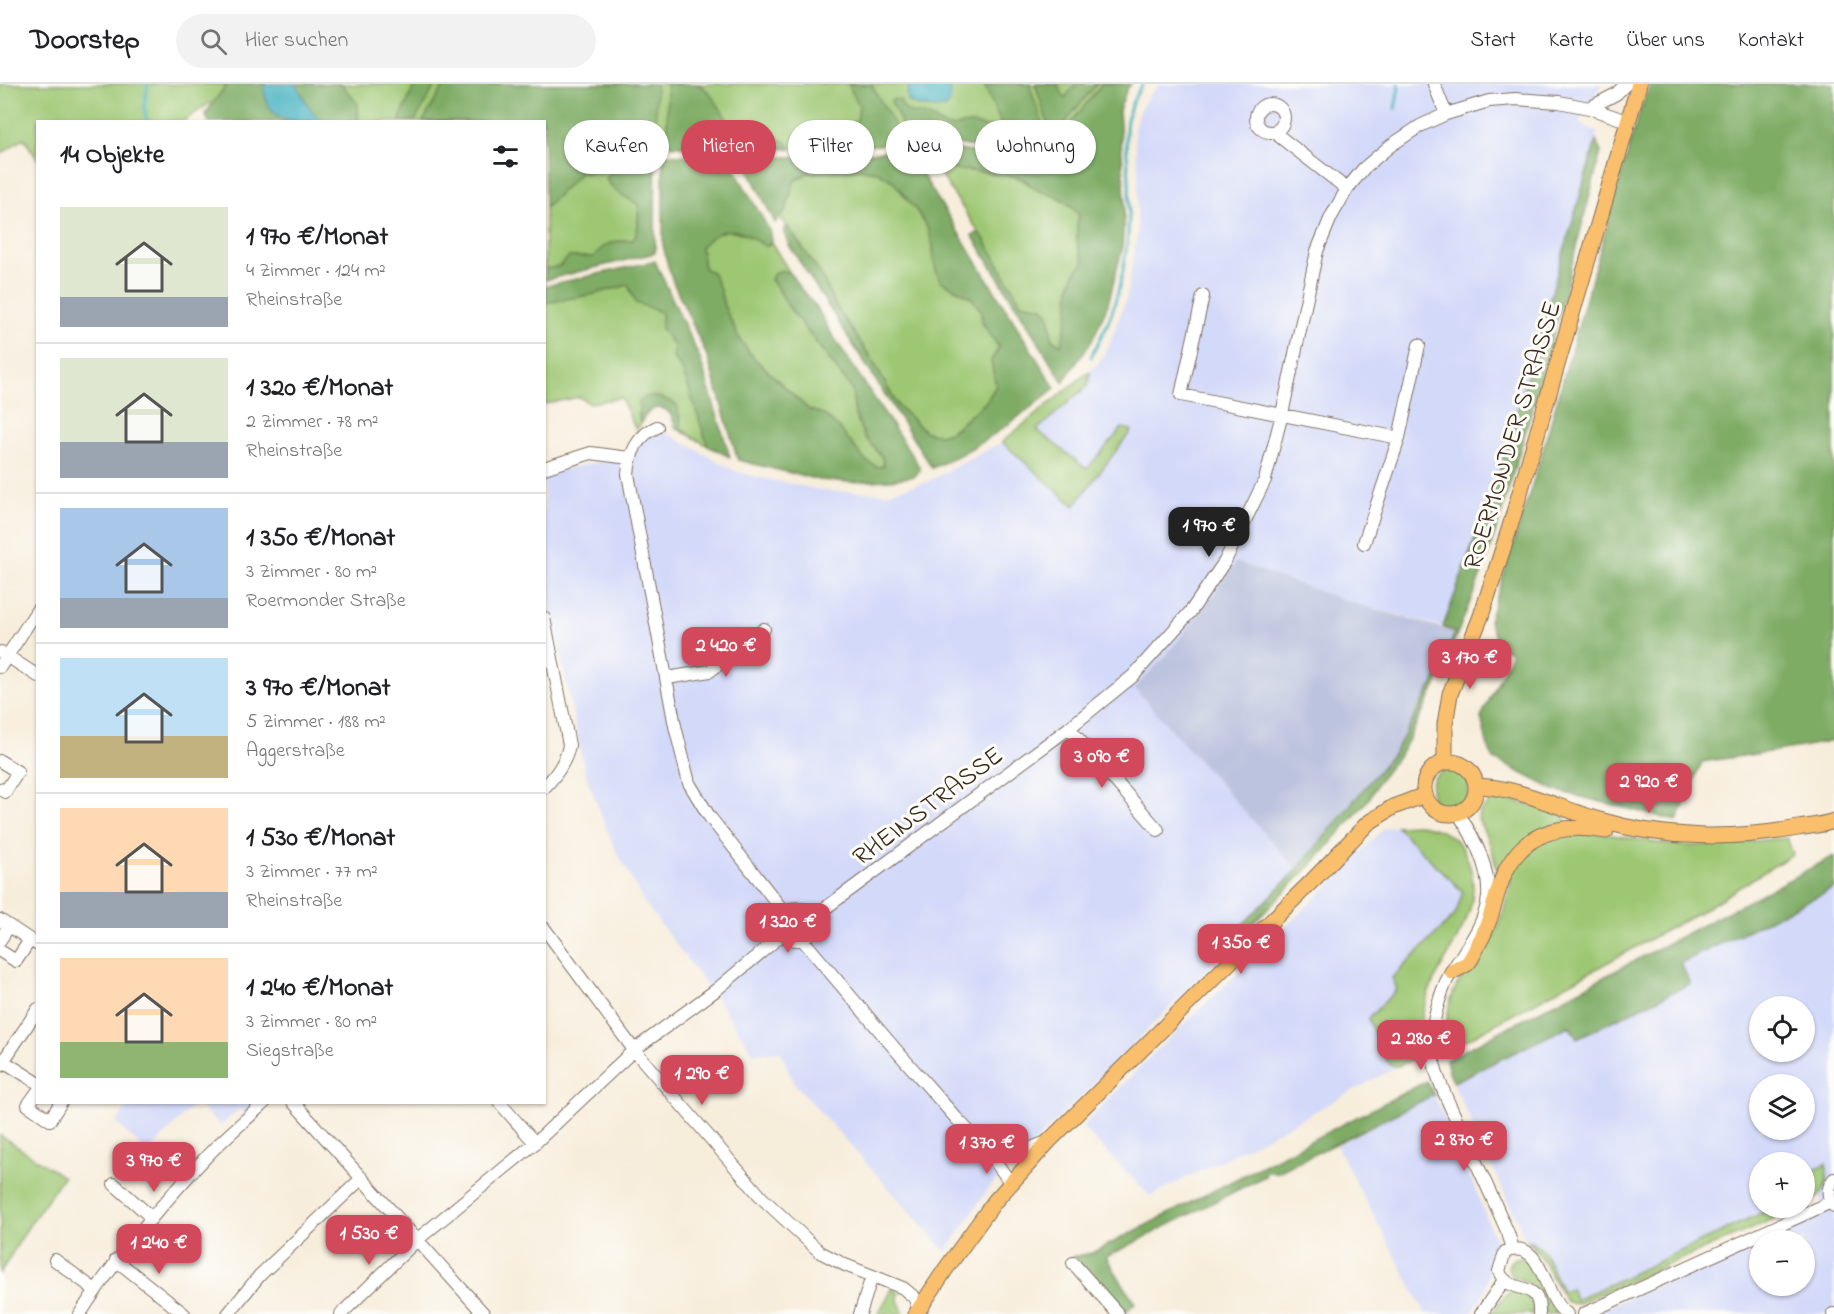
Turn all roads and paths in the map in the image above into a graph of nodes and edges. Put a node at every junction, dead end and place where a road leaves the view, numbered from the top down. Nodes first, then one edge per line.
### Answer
1 (1434, 84) edge
2 (1626, 84) edge
3 (1639, 84) edge
4 (1589, 108) junction
5 (1446, 114) junction
6 (1627, 121) junction
7 (1276, 131) dead end
8 (1347, 189) junction
9 (1203, 296) dead end
10 (1419, 345) dead end
11 (1282, 414) junction
12 (657, 427) dead end
13 (1399, 438) junction
14 (629, 458) junction
15 (546, 467) edge
16 (1364, 543) dead end
17 (36, 612) edge
18 (546, 628) edge
19 (764, 629) dead end
20 (2, 658) edge
21 (36, 675) edge
22 (667, 678) junction
23 (1069, 728) junction
24 (0, 761) edge
25 (1445, 762) junction
26 (546, 786) edge
27 (1476, 786) junction
28 (0, 789) edge
29 (1425, 795) junction
30 (1458, 813) junction
31 (1834, 820) edge
32 (1158, 830) dead end
33 (1713, 837) junction
34 (784, 912) junction
35 (812, 918) junction
36 (5, 923) edge
37 (546, 931) edge
38 (783, 934) junction
39 (802, 939) junction
40 (0, 940) edge
41 (34, 942) edge
42 (0, 951) edge
43 (1452, 972) junction
44 (36, 1012) edge
45 (634, 1050) junction
46 (1, 1062) edge
47 (36, 1082) edge
48 (36, 1094) edge
49 (60, 1104) edge
50 (264, 1104) edge
51 (295, 1104) edge
52 (501, 1104) edge
53 (1049, 1141) junction
54 (535, 1143) junction
55 (987, 1150) junction
56 (362, 1178) junction
57 (1834, 1179) edge
58 (1010, 1182) junction
59 (114, 1184) dead end
60 (1832, 1204) edge
61 (152, 1218) junction
62 (418, 1239) junction
63 (1512, 1249) junction
64 (55, 1260) dead end
65 (116, 1260) junction
66 (1073, 1263) dead end
67 (872, 1276) junction
68 (1504, 1280) junction
69 (95, 1290) junction
70 (917, 1312) edge
71 (80, 1314) edge
72 (184, 1314) edge
73 (228, 1314) edge
74 (341, 1314) edge
75 (484, 1314) edge
76 (861, 1314) edge
77 (1118, 1314) edge
78 (1481, 1314) edge
79 (1539, 1314) edge
80 (1568, 1314) edge
81 (1584, 1314) edge

1 - 5 street
2 - 4 street
3 - 6 main road, ROERMONDER STRASSE
4 - 5 street, RHEINSTRASSE
4 - 6 street, RHEINSTRASSE
5 - 8 street, RHEINSTRASSE
6 - 25 main road, ROERMONDER STRASSE
7 - 8 street
8 - 11 street, RHEINSTRASSE
9 - 11 street
10 - 13 street
11 - 13 street
11 - 23 street, RHEINSTRASSE
12 - 14 street
13 - 16 street
14 - 15 street
14 - 22 street
17 - 20 street
18 - 26 street
19 - 22 street
20 - 21 street
22 - 34 street
23 - 32 street
23 - 35 street, RHEINSTRASSE
24 - 28 street
25 - 27 main road
25 - 29 main road
27 - 30 main road
27 - 33 main road
29 - 30 main road
29 - 53 main road
30 - 43 street
31 - 33 main road
33 - 43 main road
34 - 35 street
34 - 38 street
35 - 39 street, RHEINSTRASSE
36 - 40 street
36 - 41 street
37 - 45 street
38 - 39 street
38 - 45 street
39 - 55 street
41 - 42 street
43 - 63 street
44 - 46 street
45 - 54 street
45 - 67 street
46 - 47 street
48 - 49 street
50 - 61 street
51 - 56 street
52 - 54 street
53 - 55 street
53 - 58 main road
54 - 62 street
55 - 58 street
56 - 62 street
56 - 73 street
57 - 60 street
58 - 70 main road
59 - 61 street
60 - 81 street
61 - 65 street
62 - 74 street
62 - 75 street
63 - 68 street
63 - 80 street
64 - 69 street
65 - 69 street
65 - 72 street
66 - 77 street
67 - 70 street
67 - 76 street
68 - 78 street
68 - 79 street
69 - 71 street

